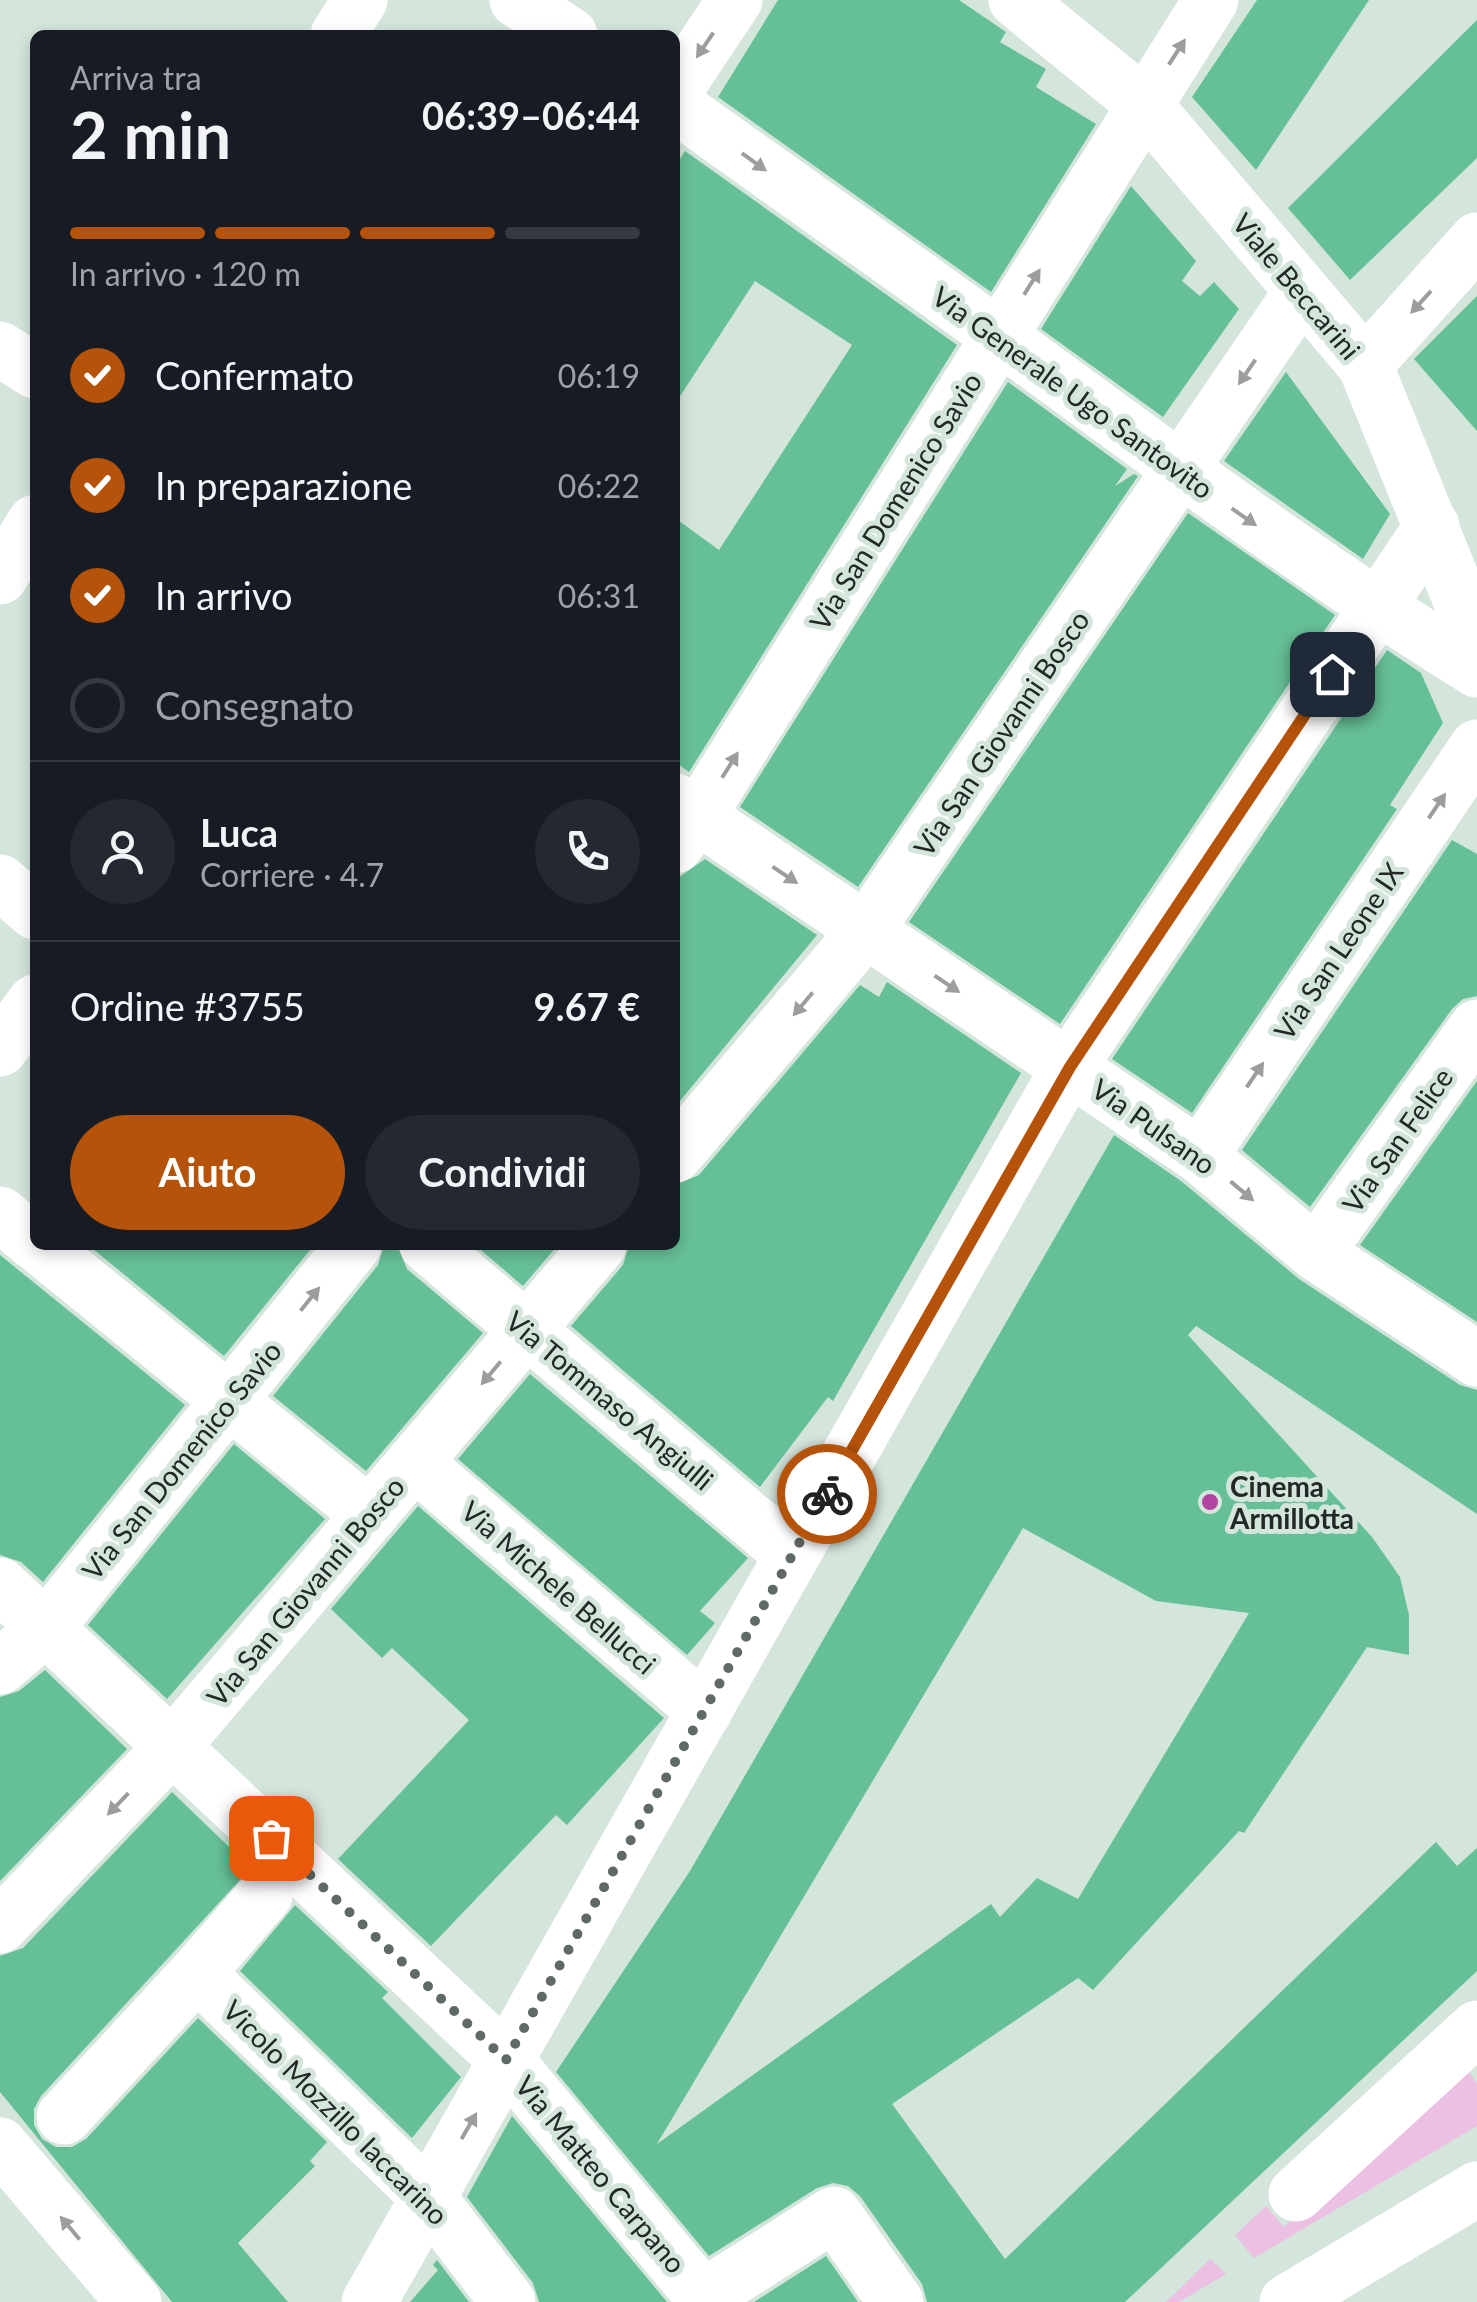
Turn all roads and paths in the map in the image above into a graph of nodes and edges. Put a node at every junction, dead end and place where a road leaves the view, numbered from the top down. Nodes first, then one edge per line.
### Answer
1 (360, 0) edge
2 (517, 0) edge
3 (735, 0) edge
4 (1016, 0) edge
5 (1211, 0) edge
6 (341, 30) edge
7 (562, 30) edge
8 (680, 82) edge
9 (1144, 104) junction
10 (680, 109) edge
11 (1477, 240) edge
12 (1302, 291) junction
13 (998, 336) junction
14 (0, 350) edge
15 (1365, 365) junction
16 (30, 368) edge
17 (1178, 472) junction
18 (1432, 526) junction
19 (30, 530) edge
20 (0, 576) edge
21 (1376, 608) junction
22 (1476, 638) edge
23 (1477, 747) edge
24 (683, 821) edge
25 (0, 882) edge
26 (30, 908) edge
27 (866, 930) junction
28 (30, 1009) edge
29 (1477, 1027) edge
30 (0, 1048) edge
31 (1070, 1067) junction
32 (680, 1150) edge
33 (1200, 1156) junction
34 (0, 1214) edge
35 (30, 1239) edge
36 (43, 1250) edge
37 (350, 1250) edge
38 (433, 1250) edge
39 (595, 1250) edge
40 (1316, 1253) junction
41 (528, 1330) junction
42 (1477, 1360) edge
43 (230, 1400) junction
44 (414, 1462) junction
45 (370, 1515) junction
46 (792, 1555) junction
47 (0, 1585) edge
48 (46, 1628) junction
49 (0, 1667) edge
50 (704, 1711) junction
51 (173, 1746) junction
52 (265, 1895) dead end
53 (0, 1926) edge
54 (197, 1973) junction
55 (1477, 2028) edge
56 (506, 2060) junction
57 (64, 2117) dead end
58 (0, 2145) edge
59 (1477, 2189) edge
60 (1296, 2194) dead end
61 (428, 2198) junction
62 (134, 2302) edge
63 (369, 2302) edge
64 (508, 2302) edge
65 (896, 2302) edge
66 (1287, 2302) edge

1 - 6 street
2 - 7 street
3 -> 8 street
4 - 9 street, Viale Beccarini
9 -> 5 street, Via San Domenico Savio
9 - 12 street, Viale Beccarini
13 -> 9 street, Via San Domenico Savio
10 -> 13 street, Via Generale Ugo Santovito
11 -> 15 street
12 - 15 street, Viale Beccarini
12 -> 17 street, Via San Giovanni Bosco
13 - 17 street, Via Generale Ugo Santovito
24 -> 13 street, Via San Domenico Savio
14 - 16 street
15 - 18 street, Viale Beccarini
17 -> 21 street, Via Generale Ugo Santovito
17 - 27 street, Via San Giovanni Bosco
18 - 21 street
18 - 22 street, Viale Beccarini
19 - 20 street
21 - 22 street, Via Generale Ugo Santovito
21 - 31 street
33 -> 23 street, Via San Leone IX
24 -> 27 street, Via Pulsano
25 - 26 street
27 -> 31 street, Via Pulsano
27 -> 32 street, Via San Giovanni Bosco
28 - 30 street
29 - 40 street, Via San Felice
31 - 33 street, Via Pulsano
31 - 46 street
33 -> 40 street, Via Pulsano
34 - 35 street
36 - 43 street
43 -> 37 street, Via San Domenico Savio
38 - 41 street, Via Tommaso Angiulli
39 - 41 street, Via San Giovanni Bosco
40 - 42 street, Via Pulsano
41 -> 44 street, Via San Giovanni Bosco
41 - 46 street, Via Tommaso Angiulli
43 - 45 street
43 - 48 street, Via San Domenico Savio
44 - 45 street, Via San Giovanni Bosco
44 - 50 street, Via Michele Bellucci
45 - 51 street, Via San Giovanni Bosco
46 - 50 street
47 - 48 street, Via Matteo Carpano
48 - 49 street, Via San Domenico Savio
48 - 51 street, Via Matteo Carpano
50 - 56 street
51 -> 53 street, Via San Giovanni Bosco
51 - 56 street, Via Matteo Carpano
52 - 54 street
54 - 57 street
54 - 61 street, Vicolo Mozzillo Iaccarino
55 - 60 street
61 -> 56 street
56 - 65 street, Via Matteo Carpano
62 -> 58 street
59 - 66 street
61 - 63 street
61 - 64 street, Vicolo Mozzillo Iaccarino

